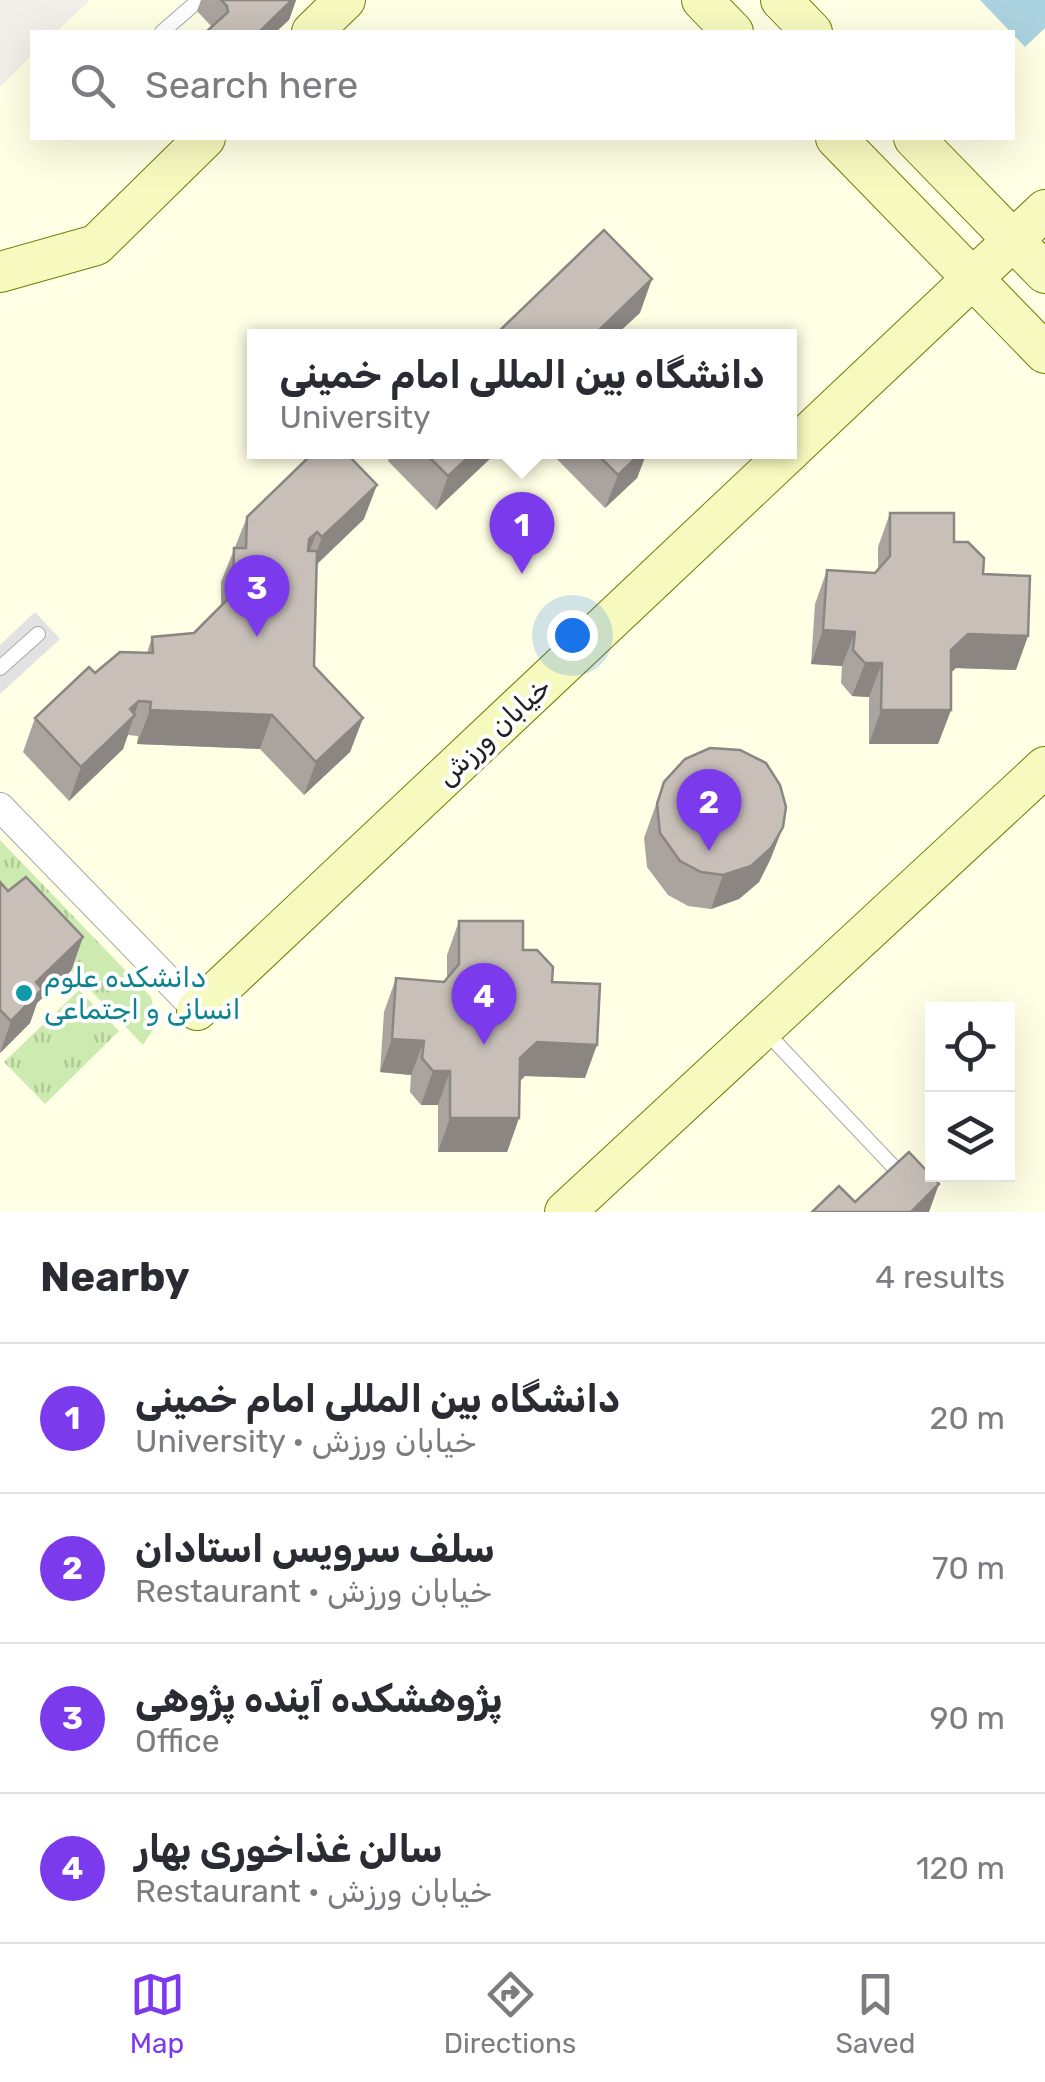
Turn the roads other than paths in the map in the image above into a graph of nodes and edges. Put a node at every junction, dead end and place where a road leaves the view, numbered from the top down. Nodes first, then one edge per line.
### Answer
1 (199, 0) edge
2 (345, 0) edge
3 (702, 0) edge
4 (781, 0) edge
5 (164, 30) edge
6 (314, 30) edge
7 (731, 30) edge
8 (810, 30) edge
9 (203, 140) edge
10 (838, 140) edge
11 (916, 140) edge
12 (1045, 210) edge
13 (1013, 240) junction
14 (0, 272) edge
15 (1045, 273) edge
16 (973, 279) junction
17 (1045, 353) edge
18 (797, 444) edge
19 (781, 459) edge
20 (38, 634) dead end
21 (0, 668) edge
22 (1045, 767) edge
23 (0, 806) edge
24 (197, 1010) joint
25 (763, 1028) junction
26 (910, 1184) edge
27 (566, 1212) edge

1 - 5 lane
2 - 6 street
3 - 7 street
4 - 8 street
9 - 14 street
10 - 16 street
11 - 13 street
12 - 13 street, خیابان ورزش
13 - 15 street
13 - 16 street, خیابان ورزش
16 - 17 street
16 - 18 street, خیابان ورزش
19 - 24 street, خیابان ورزش
20 - 21 lane
22 - 25 street
23 - 24 street
25 - 26 lane
25 - 27 street

